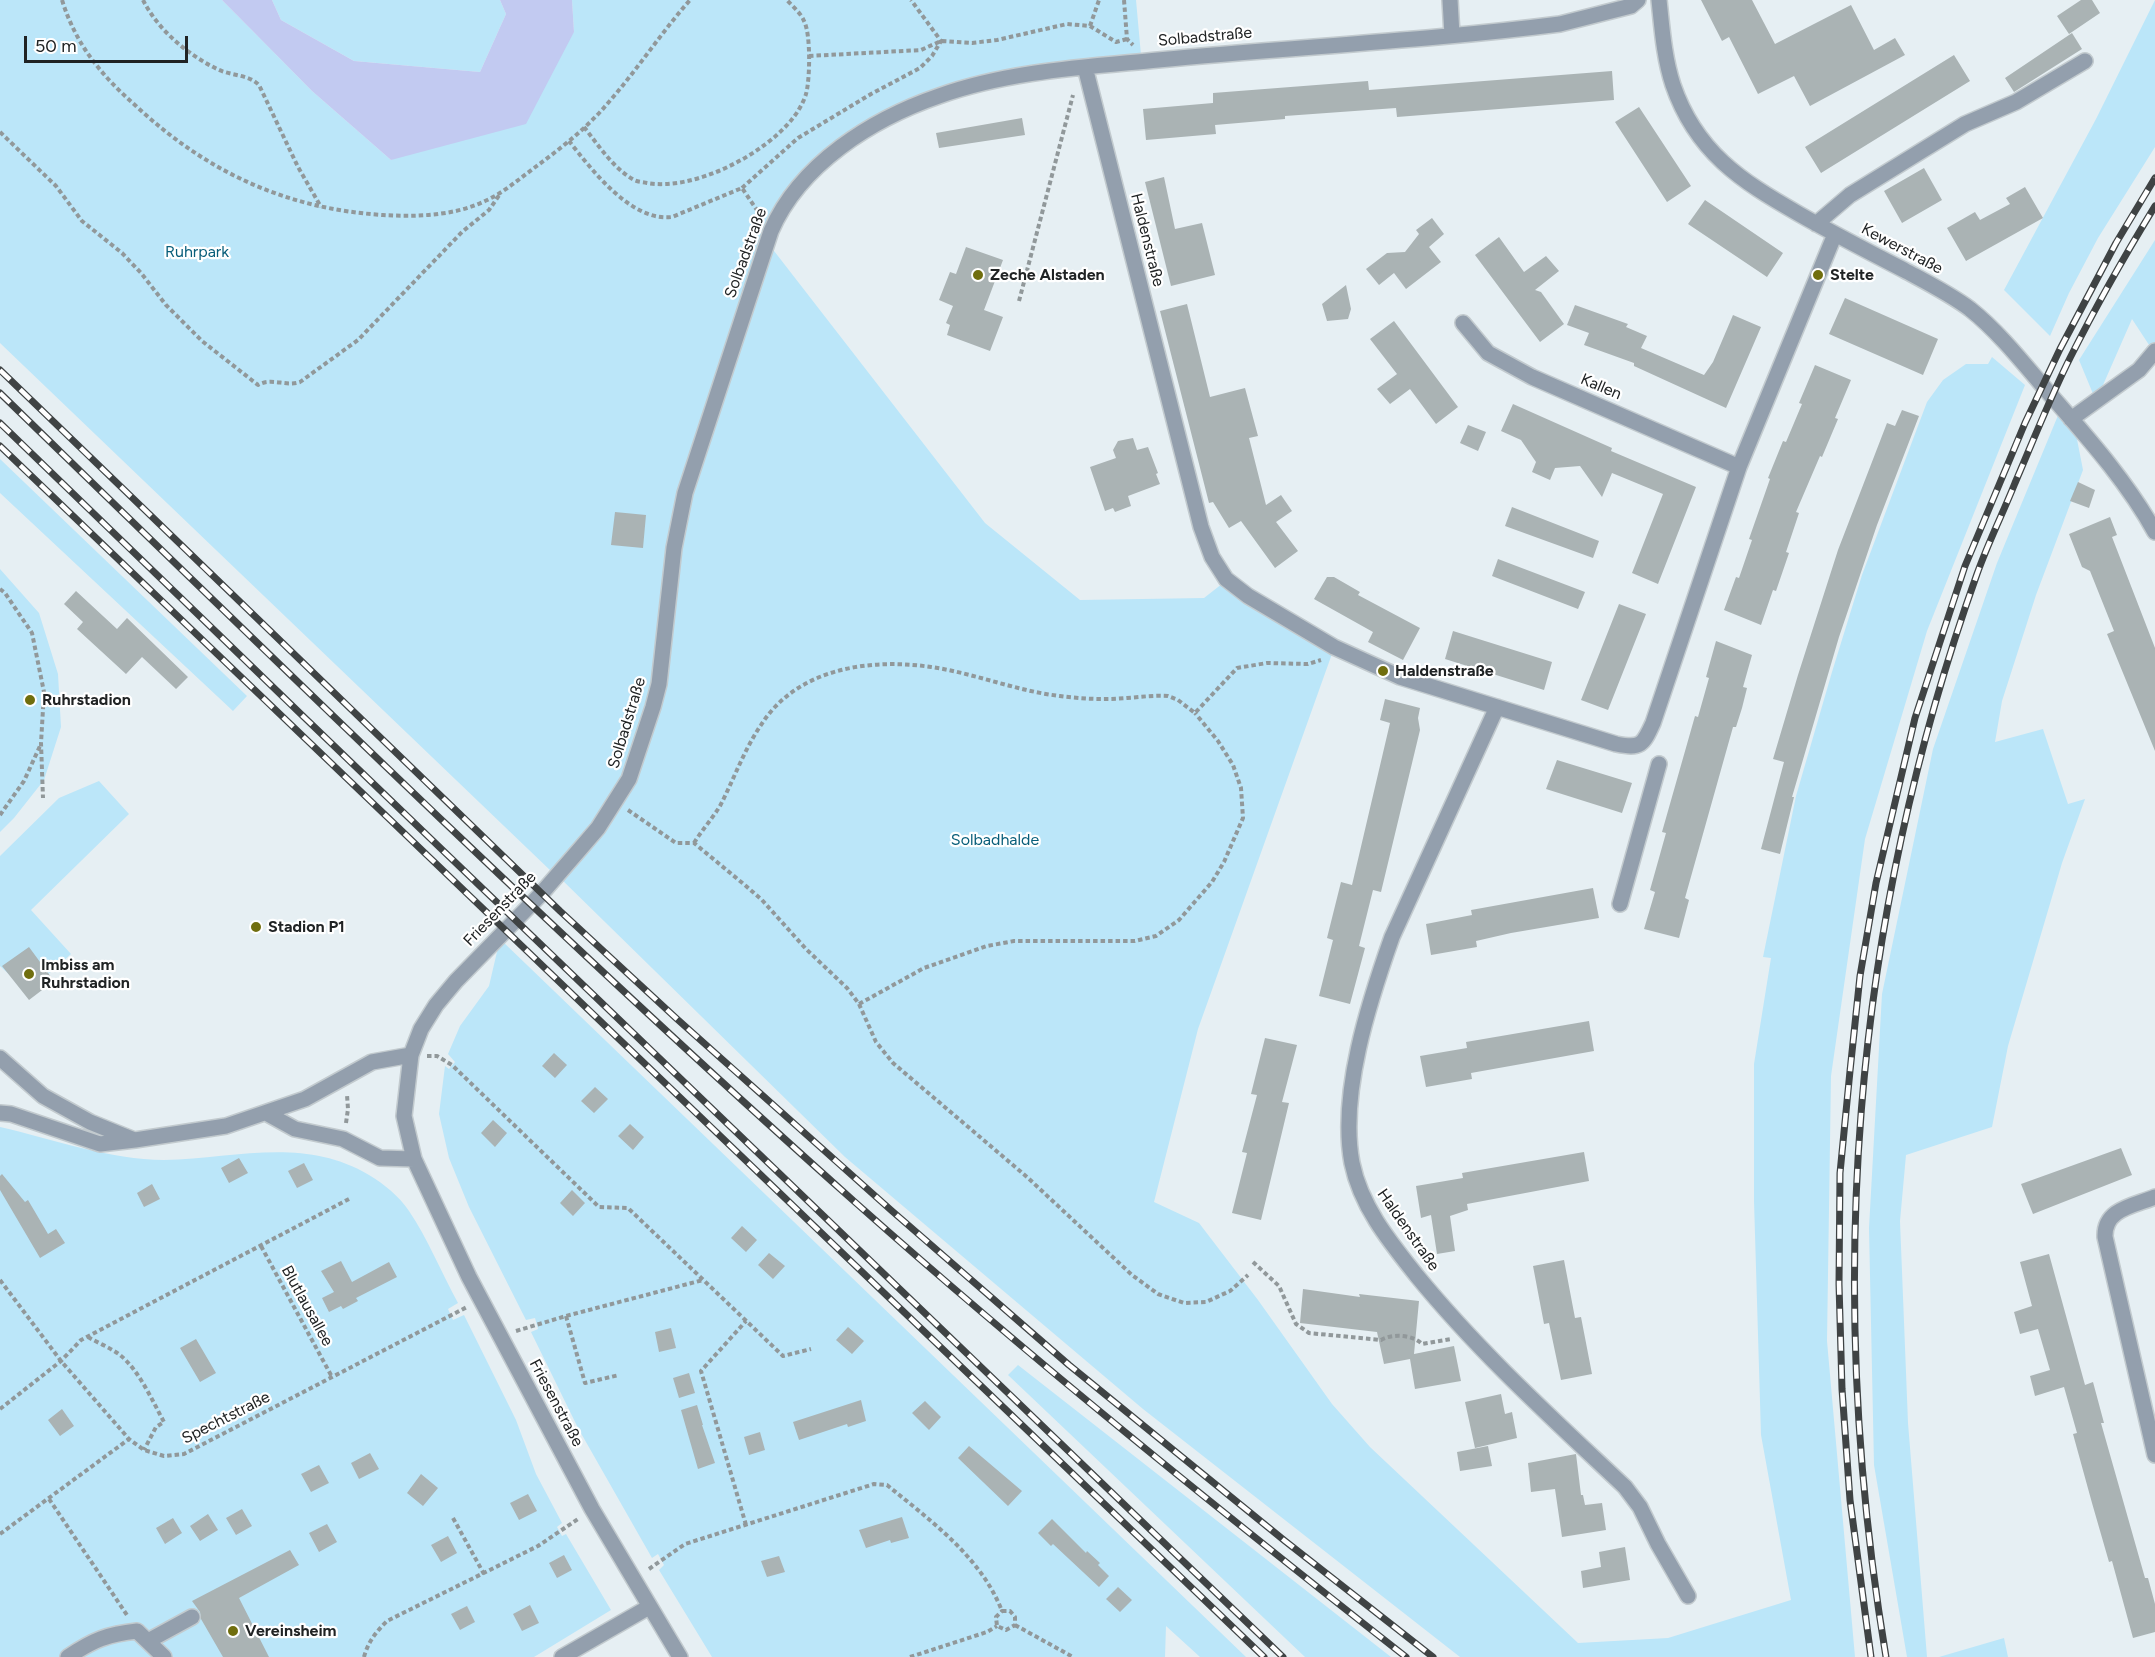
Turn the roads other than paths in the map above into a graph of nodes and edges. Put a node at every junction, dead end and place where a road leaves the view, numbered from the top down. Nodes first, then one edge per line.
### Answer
1 (1450, 0) edge
2 (1638, 0) edge
3 (1659, 0) edge
4 (1452, 35) junction
5 (2085, 61) dead end
6 (1083, 68) junction
7 (1816, 224) junction
8 (1835, 234) junction
9 (1463, 323) dead end
10 (2155, 351) edge
11 (2071, 419) junction
12 (1739, 467) junction
13 (2155, 532) edge
14 (1497, 707) junction
15 (1659, 764) dead end
16 (580, 849) joint
17 (1620, 904) dead end
18 (411, 1055) junction
19 (0, 1058) edge
20 (0, 1113) edge
21 (266, 1113) junction
22 (135, 1140) junction
23 (414, 1159) junction
24 (2155, 1197) edge
25 (2155, 1455) edge
26 (1688, 1596) dead end
27 (649, 1606) junction
28 (192, 1617) dead end
29 (143, 1636) junction
30 (68, 1657) edge
31 (164, 1657) edge
32 (562, 1657) edge
33 (680, 1657) edge

1 - 4 street
2 - 4 street, Solbadstraße
3 - 7 street, Kewerstraße
4 - 6 street, Solbadstraße
5 - 7 street
6 - 14 street, Haldenstraße
6 - 16 street, Solbadstraße
7 - 8 street, Kewerstraße
8 - 11 street, Kewerstraße
8 - 12 street
9 - 12 street, Kallen
10 - 11 street
11 - 13 street, Kewerstraße
12 - 14 street, Haldenstraße
14 - 26 street, Haldenstraße
15 - 17 street
16 - 18 street, Friesenstraße
18 - 21 street
18 - 23 street, Friesenstraße
19 - 22 street
20 - 22 street
21 - 22 street
21 - 23 street
23 - 27 street, Friesenstraße
24 - 25 street
27 - 32 street
27 - 33 street, Friesenstraße
28 - 29 street
29 - 30 street
29 - 31 street

